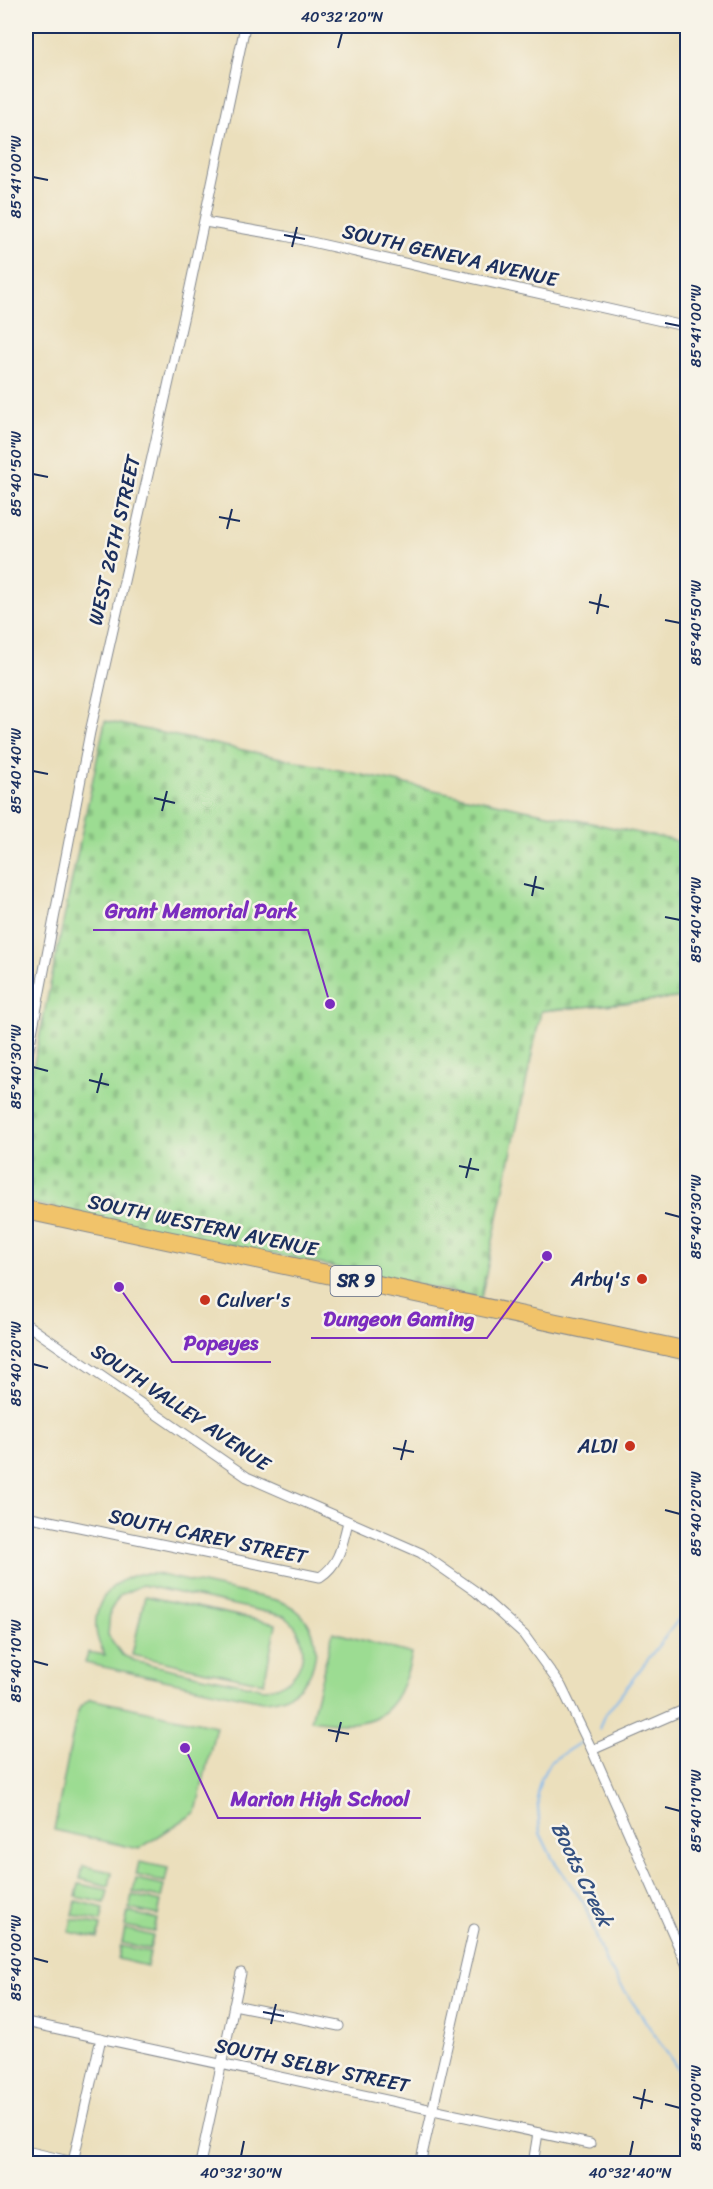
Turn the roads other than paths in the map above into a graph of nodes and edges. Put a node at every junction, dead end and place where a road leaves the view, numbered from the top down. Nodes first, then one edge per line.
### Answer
1 (245, 26) edge
2 (205, 222) junction
3 (687, 327) edge
4 (26, 1064) edge
5 (26, 1210) edge
6 (26, 1324) edge
7 (687, 1351) edge
8 (26, 1516) edge
9 (348, 1522) junction
10 (687, 1708) edge
11 (592, 1750) junction
12 (474, 1929) dead end
13 (687, 1968) edge
14 (241, 1973) dead end
15 (234, 2005) junction
16 (26, 2022) edge
17 (339, 2026) dead end
18 (101, 2038) junction
19 (221, 2064) junction
20 (432, 2110) junction
21 (538, 2133) junction
22 (590, 2144) dead end
23 (26, 2151) edge
24 (78, 2163) edge
25 (200, 2163) edge
26 (420, 2163) edge
27 (534, 2163) edge

1 - 2 street, WEST 26TH STREET
2 - 3 street, SOUTH GENEVA AVENUE
2 - 4 street, WEST 26TH STREET
5 - 7 highway, SOUTH WESTERN AVENUE / SR 9
6 - 9 street, SOUTH VALLEY AVENUE
8 - 9 street, SOUTH CAREY STREET
9 - 11 street, SOUTH VALLEY AVENUE
10 - 11 street
11 - 13 street, SOUTH VALLEY AVENUE
12 - 20 street
14 - 15 street
15 - 17 street
15 - 19 street
16 - 18 street, SOUTH SELBY STREET
18 - 19 street, SOUTH SELBY STREET
18 - 24 street
19 - 20 street, SOUTH SELBY STREET
19 - 25 street
20 - 21 street, SOUTH SELBY STREET
20 - 26 street
21 - 22 street, SOUTH SELBY STREET
21 - 27 street
23 - 24 street

